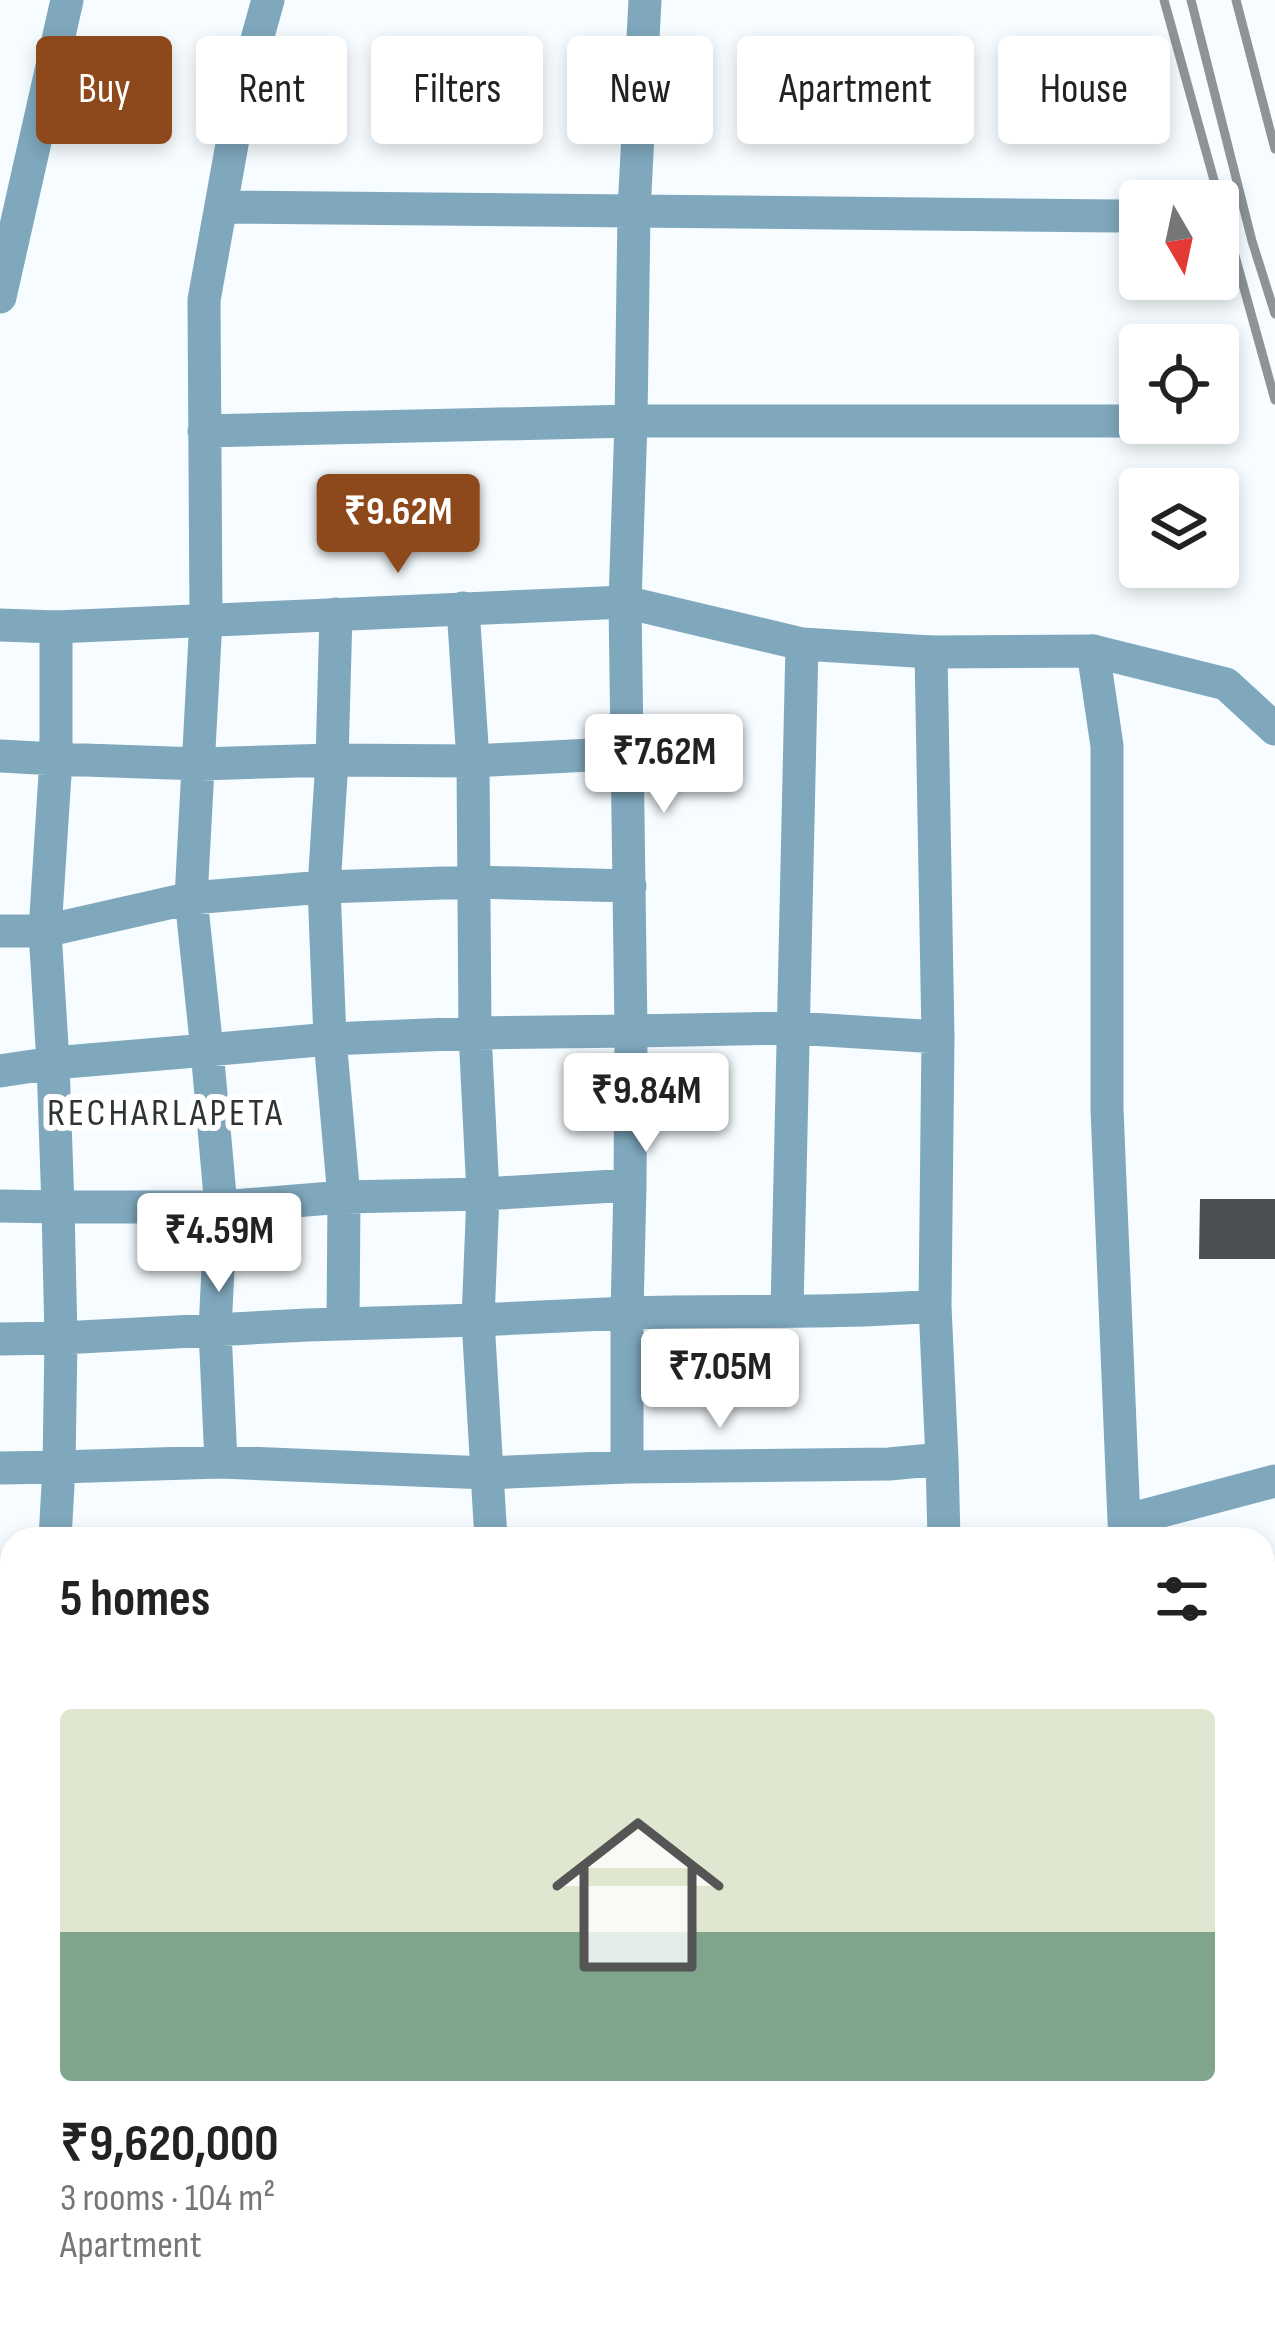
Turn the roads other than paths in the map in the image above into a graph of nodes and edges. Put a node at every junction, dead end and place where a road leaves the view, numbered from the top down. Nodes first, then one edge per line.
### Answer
1 (68, 0) edge
2 (268, 0) edge
3 (645, 0) edge
4 (221, 208) junction
5 (634, 211) junction
6 (1118, 216) dead end
7 (0, 297) edge
8 (631, 421) junction
9 (1119, 421) edge
10 (204, 431) junction
11 (625, 602) junction
12 (463, 608) junction
13 (336, 614) junction
14 (206, 619) junction
15 (0, 625) edge
16 (56, 627) junction
17 (802, 644) junction
18 (1093, 651) junction
19 (931, 652) junction
20 (1275, 729) edge
21 (629, 753) junction
22 (0, 756) edge
23 (56, 759) junction
24 (332, 760) junction
25 (473, 761) junction
26 (200, 764) junction
27 (474, 882) junction
28 (630, 886) junction
29 (324, 887) junction
30 (191, 898) junction
31 (0, 931) edge
32 (45, 931) junction
33 (794, 1028) junction
34 (631, 1031) junction
35 (475, 1033) junction
36 (938, 1037) junction
37 (330, 1039) junction
38 (207, 1050) junction
39 (53, 1063) junction
40 (0, 1071) edge
41 (630, 1185) junction
42 (483, 1194) junction
43 (344, 1197) junction
44 (0, 1207) edge
45 (58, 1207) junction
46 (220, 1207) junction
47 (935, 1306) junction
48 (787, 1310) junction
49 (627, 1313) junction
50 (478, 1320) junction
51 (343, 1324) junction
52 (215, 1330) junction
53 (61, 1338) junction
54 (0, 1339) edge
55 (942, 1459) junction
56 (221, 1462) junction
57 (59, 1467) junction
58 (627, 1467) junction
59 (0, 1468) edge
60 (487, 1473) junction
61 (1275, 1481) edge
62 (56, 1527) edge
63 (490, 1527) edge
64 (944, 1527) edge
65 (1124, 1527) edge
66 (1133, 1527) edge

1 - 7 street
2 - 4 street
3 - 5 street
4 - 5 street
4 - 10 street
5 - 6 street
5 - 8 street
8 - 9 street
8 - 10 street
8 - 11 street
10 - 14 street
11 - 12 street
11 - 17 street
11 - 21 street
12 - 13 street
12 - 25 street
13 - 14 street
13 - 24 street
14 - 16 street
14 - 26 street
15 - 16 street
16 - 23 street
17 - 19 street
17 - 33 street
18 - 19 street
18 - 20 street
18 - 65 street
19 - 36 street
21 - 25 street
21 - 28 street
22 - 23 street
23 - 26 street
23 - 32 street
24 - 25 street
24 - 26 street
24 - 29 street
25 - 27 street
26 - 30 street
27 - 28 street
27 - 29 street
27 - 35 street
28 - 34 street
29 - 30 street
29 - 37 street
30 - 32 street
30 - 38 street
31 - 32 street
32 - 39 street
33 - 34 street
33 - 36 street
33 - 48 street
34 - 35 street
34 - 41 street
35 - 37 street
35 - 42 street
36 - 47 street
37 - 38 street
37 - 43 street
38 - 39 street
38 - 46 street
39 - 40 street
39 - 45 street
41 - 42 street
41 - 49 street
42 - 43 street
42 - 50 street
43 - 46 street
43 - 51 street
44 - 45 street
45 - 46 street
45 - 53 street
46 - 52 street
47 - 48 street
47 - 55 street
48 - 49 street
49 - 50 street
49 - 58 street
50 - 51 street
50 - 60 street
51 - 52 street
52 - 53 street
52 - 56 street
53 - 54 street
53 - 57 street
55 - 58 street
55 - 64 street
56 - 57 street
56 - 60 street
57 - 59 street
57 - 62 street
58 - 60 street
60 - 63 street
61 - 66 street

